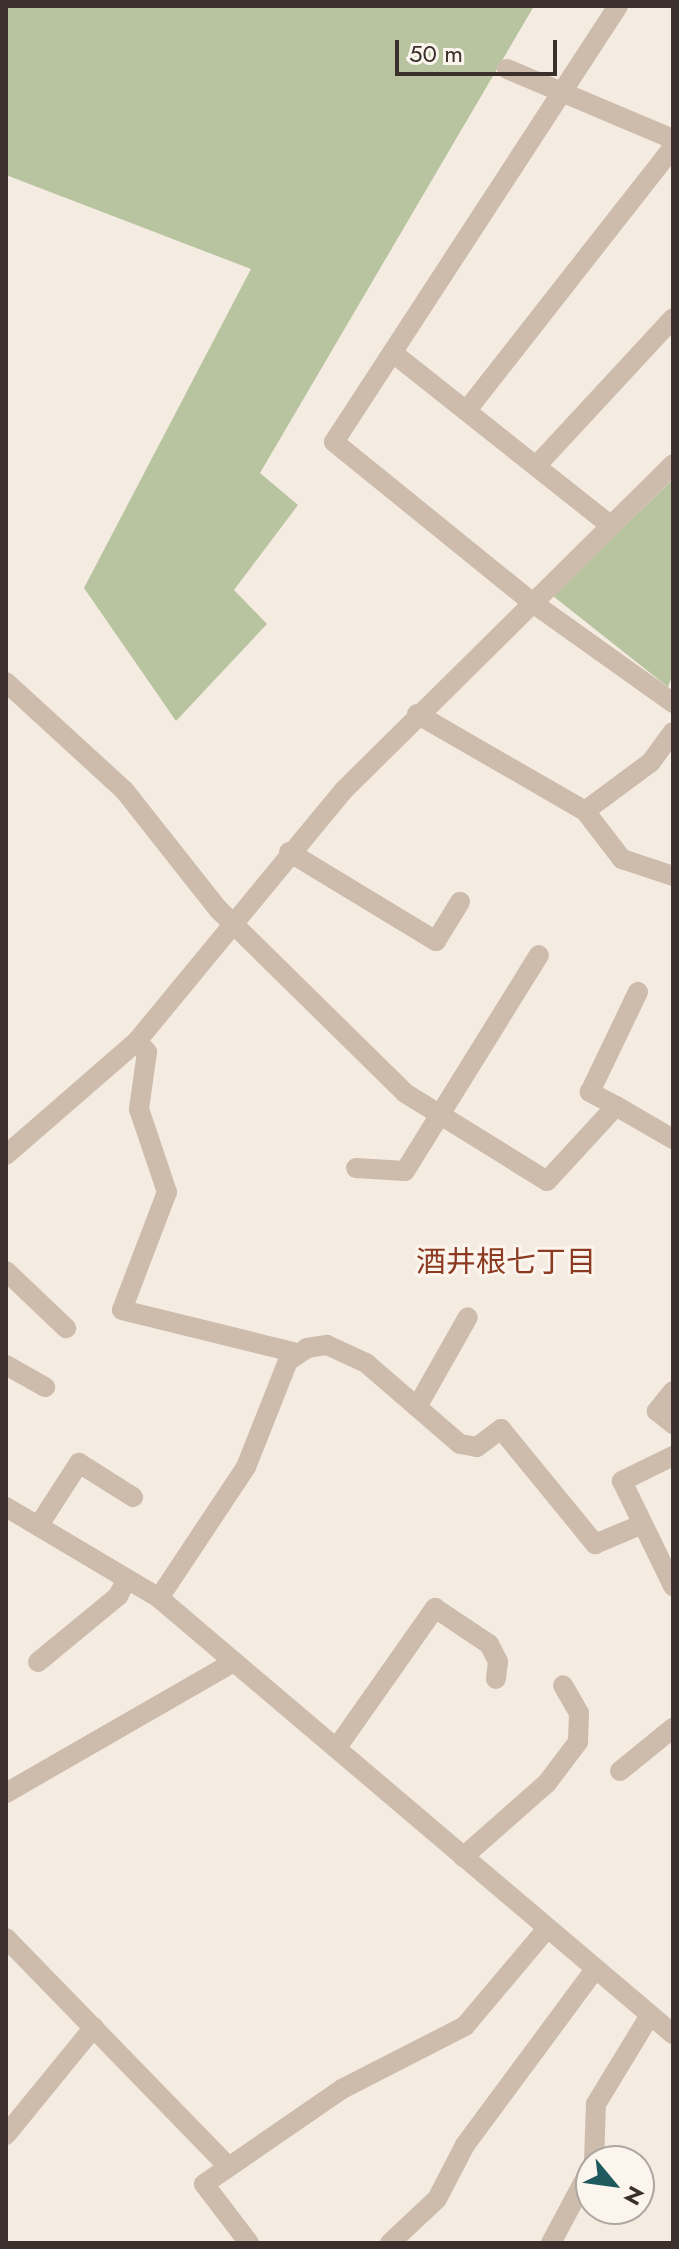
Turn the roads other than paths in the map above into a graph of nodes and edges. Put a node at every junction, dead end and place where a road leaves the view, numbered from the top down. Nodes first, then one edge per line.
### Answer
1 (618, 6) edge
2 (507, 69) dead end
3 (564, 94) junction
4 (673, 139) edge
5 (673, 147) edge
6 (673, 318) edge
7 (393, 353) junction
8 (467, 410) junction
9 (538, 464) junction
10 (673, 464) edge
11 (610, 525) junction
12 (533, 603) junction
13 (6, 682) edge
14 (673, 703) edge
15 (417, 714) junction
16 (673, 732) edge
17 (585, 811) junction
18 (289, 852) junction
19 (673, 876) edge
20 (460, 902) dead end
21 (232, 922) junction
22 (539, 955) dead end
23 (638, 992) dead end
24 (137, 1041) junction
25 (616, 1106) junction
26 (441, 1115) junction
27 (673, 1139) edge
28 (6, 1155) edge
29 (356, 1168) dead end
30 (6, 1271) edge
31 (468, 1317) dead end
32 (66, 1328) dead end
33 (293, 1352) junction
34 (6, 1365) edge
35 (45, 1387) dead end
36 (673, 1391) edge
37 (417, 1407) junction
38 (673, 1424) edge
39 (673, 1456) edge
40 (133, 1497) dead end
41 (6, 1507) edge
42 (39, 1525) junction
43 (638, 1526) junction
44 (672, 1576) edge
45 (127, 1579) junction
46 (159, 1598) junction
47 (38, 1662) dead end
48 (234, 1662) junction
49 (496, 1679) dead end
50 (563, 1685) dead end
51 (673, 1728) edge
52 (338, 1746) junction
53 (620, 1771) dead end
54 (6, 1793) edge
55 (463, 1857) junction
56 (545, 1931) junction
57 (6, 1938) edge
58 (593, 1972) junction
59 (649, 2017) junction
60 (94, 2027) junction
61 (673, 2034) edge
62 (6, 2135) edge
63 (595, 2145) edge
64 (226, 2164) junction
65 (575, 2198) edge
66 (249, 2243) edge
67 (390, 2243) edge
68 (551, 2243) edge

1 - 3 street
2 - 3 street
3 - 4 street
3 - 7 street
5 - 8 street
6 - 9 street
7 - 8 street
7 - 12 street
8 - 9 street
9 - 11 street
10 - 11 street
11 - 12 street
12 - 14 street
12 - 15 street
13 - 21 street
15 - 17 street
15 - 18 street
16 - 17 street
17 - 19 street
18 - 20 street
18 - 21 street
21 - 24 street
21 - 26 street
22 - 26 street
23 - 25 street
24 - 28 street
24 - 33 street
25 - 26 street
25 - 27 street
26 - 29 street
30 - 32 street
31 - 37 street
33 - 37 street
33 - 46 street
34 - 35 street
36 - 38 street
37 - 43 street
39 - 43 street
40 - 42 street
41 - 42 street
42 - 45 street
43 - 44 street
45 - 46 street
45 - 47 street
46 - 48 street
48 - 52 street
48 - 54 street
49 - 52 street
50 - 55 street
51 - 53 street
52 - 55 street
55 - 56 street
56 - 58 street
56 - 64 street
57 - 60 street
58 - 59 street
58 - 67 street
59 - 61 street
59 - 63 street
60 - 62 street
60 - 64 street
64 - 66 street
65 - 68 street

